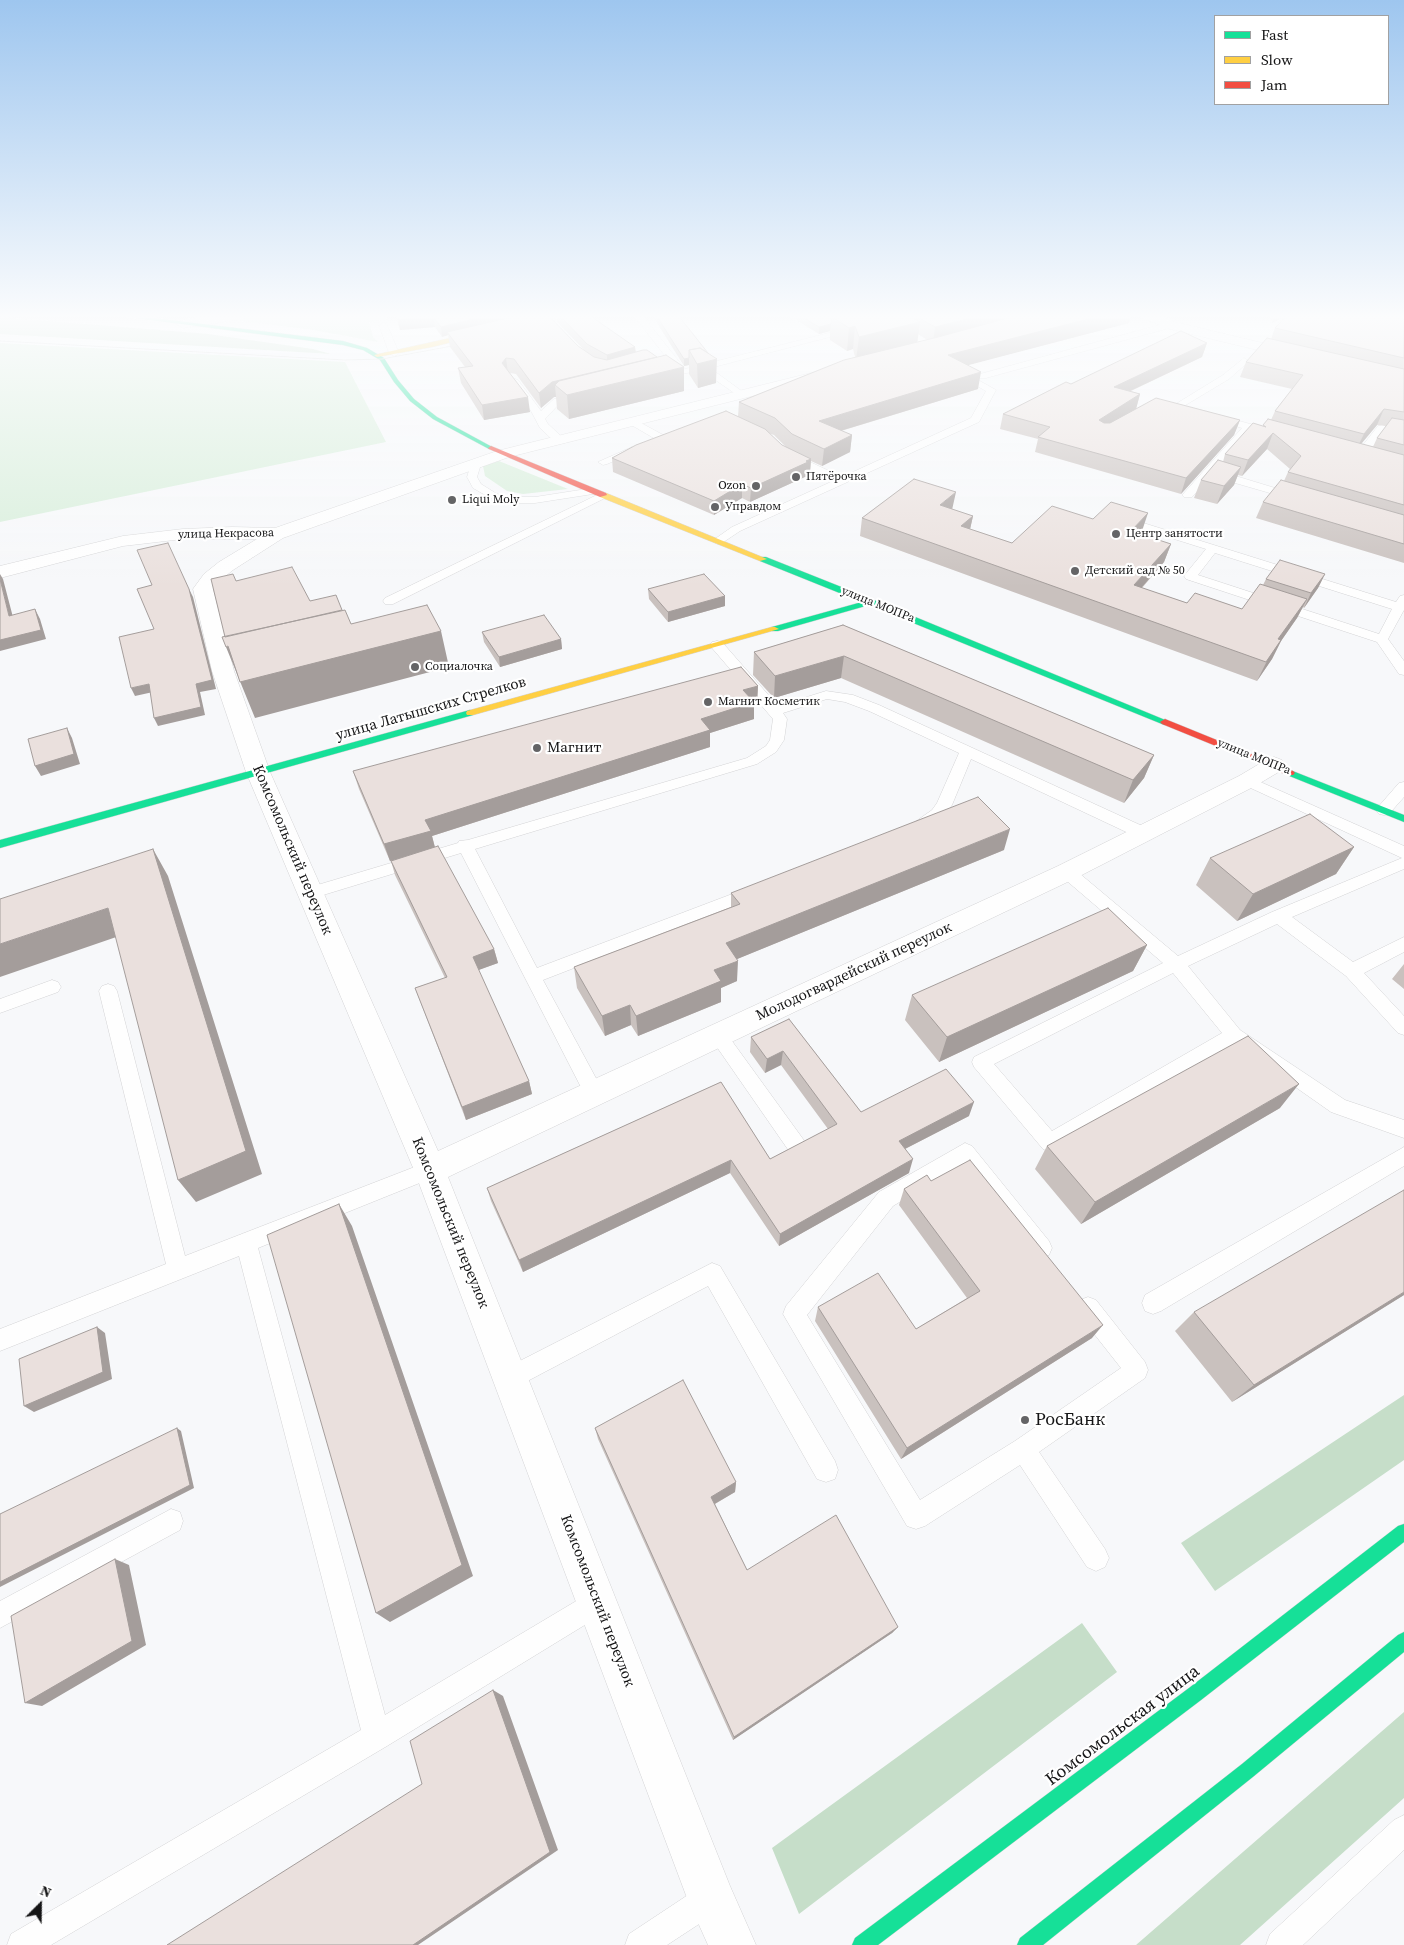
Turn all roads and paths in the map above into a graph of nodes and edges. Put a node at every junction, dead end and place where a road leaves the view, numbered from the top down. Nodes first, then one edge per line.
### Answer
1 (419, 406) edge
2 (530, 406) edge
3 (553, 406) edge
4 (693, 406) edge
5 (983, 406) edge
6 (1173, 406) edge
7 (539, 419) junction
8 (632, 421) junction
9 (1249, 427) junction
10 (1404, 433) edge
11 (1286, 436) edge
12 (558, 439) junction
13 (781, 450) edge
14 (503, 454) junction
15 (1360, 456) edge
16 (603, 462) dead end
17 (476, 464) junction
18 (1209, 472) junction
19 (842, 480) junction
20 (598, 493) junction
21 (1188, 495) edge
22 (1302, 499) edge
23 (1109, 515) edge
24 (277, 534) junction
25 (718, 541) junction
26 (1213, 548) junction
27 (0, 572) edge
28 (389, 601) dead end
29 (871, 602) junction
30 (1401, 603) edge
31 (1382, 638) junction
32 (717, 645) junction
33 (1404, 671) edge
34 (775, 711) junction
35 (967, 751) junction
36 (1274, 765) junction
37 (258, 772) junction
38 (1247, 781) junction
39 (1404, 787) edge
40 (1384, 810) junction
41 (1404, 819) edge
42 (903, 834) edge
43 (1145, 834) junction
44 (0, 843) edge
45 (465, 845) junction
46 (1404, 853) edge
47 (1404, 863) edge
48 (1067, 872) junction
49 (774, 884) edge
50 (310, 893) junction
51 (1278, 916) junction
52 (1404, 944) edge
53 (1176, 964) junction
54 (1352, 971) junction
55 (533, 977) junction
56 (52, 988) dead end
57 (108, 992) dead end
58 (0, 1006) edge
59 (1404, 1028) edge
60 (718, 1035) junction
61 (1234, 1035) junction
62 (594, 1093) junction
63 (1404, 1129) edge
64 (796, 1145) edge
65 (1404, 1156) edge
66 (430, 1170) junction
67 (246, 1243) junction
68 (1051, 1261) edge
69 (178, 1270) junction
70 (1076, 1292) edge
71 (1153, 1303) dead end
72 (0, 1340) edge
73 (510, 1378) junction
74 (1023, 1449) junction
75 (826, 1470) dead end
76 (171, 1521) dead end
77 (1404, 1532) edge
78 (1096, 1558) dead end
79 (597, 1603) junction
80 (0, 1615) edge
81 (1404, 1641) edge
82 (377, 1736) junction
83 (1404, 1830) edge
84 (711, 1898) junction
85 (22, 1945) edge
86 (640, 1945) edge
87 (732, 1945) edge
88 (862, 1945) edge
89 (1027, 1945) edge
90 (1281, 1945) edge

1 - 14 street, улица МОПРа
2 - 7 lane
3 - 7 lane
4 - 8 street, улица Некрасова
5 - 19 lane
6 - 9 lane
7 - 12 lane
8 - 12 street, улица Некрасова
8 - 16 lane
9 - 11 lane
9 - 18 lane
10 - 15 lane
12 - 14 street, улица Некрасова
13 - 19 lane
14 - 17 street, улица Некрасова
14 - 20 street, улица МОПРа
17 - 20 lane
17 - 24 street, улица Некрасова
18 - 21 lane
18 - 22 lane
19 - 25 lane
20 - 25 street, улица МОПРа
20 - 28 lane
23 - 26 lane
24 - 27 street, улица Некрасова
24 - 37 street, Комсомольский переулок
25 - 29 street, улица МОПРа
26 - 30 lane
26 - 31 lane
29 - 32 street, улица Латышских Стрелков
29 - 36 street, улица МОПРа
30 - 31 lane
31 - 33 lane
32 - 34 lane
32 - 37 street, улица Латышских Стрелков
34 - 35 lane
34 - 45 lane
35 - 42 lane
35 - 43 lane
36 - 38 street, Молодогвардейский переулок
36 - 40 street, улица МОПРа
37 - 44 street, улица Латышских Стрелков
37 - 50 street, Комсомольский переулок
38 - 43 street, Молодогвардейский переулок
38 - 46 lane
39 - 40 lane
40 - 41 street, улица МОПРа
43 - 48 street, Молодогвардейский переулок
45 - 50 lane
45 - 55 lane
47 - 51 lane
48 - 53 lane
48 - 60 street, Молодогвардейский переулок
49 - 55 lane
50 - 66 street, Комсомольский переулок
51 - 53 lane
51 - 54 lane
52 - 54 lane
53 - 61 lane
53 - 61 lane
54 - 59 lane
55 - 62 lane
56 - 58 lane
57 - 69 lane
60 - 62 street, Молодогвардейский переулок
60 - 64 lane
61 - 63 lane
62 - 66 street, Молодогвардейский переулок
65 - 71 lane
66 - 67 lane
66 - 73 street, Комсомольский переулок
67 - 69 lane
67 - 82 lane
68 - 74 lane
69 - 72 lane
70 - 74 lane
73 - 75 lane
73 - 79 street, Комсомольский переулок
74 - 78 lane
76 - 80 lane
77 - 88 street, Комсомольская улица
79 - 82 lane
79 - 84 street, Комсомольский переулок
81 - 89 street
82 - 85 lane
83 - 90 lane
84 - 86 lane
84 - 87 street, Комсомольский переулок

